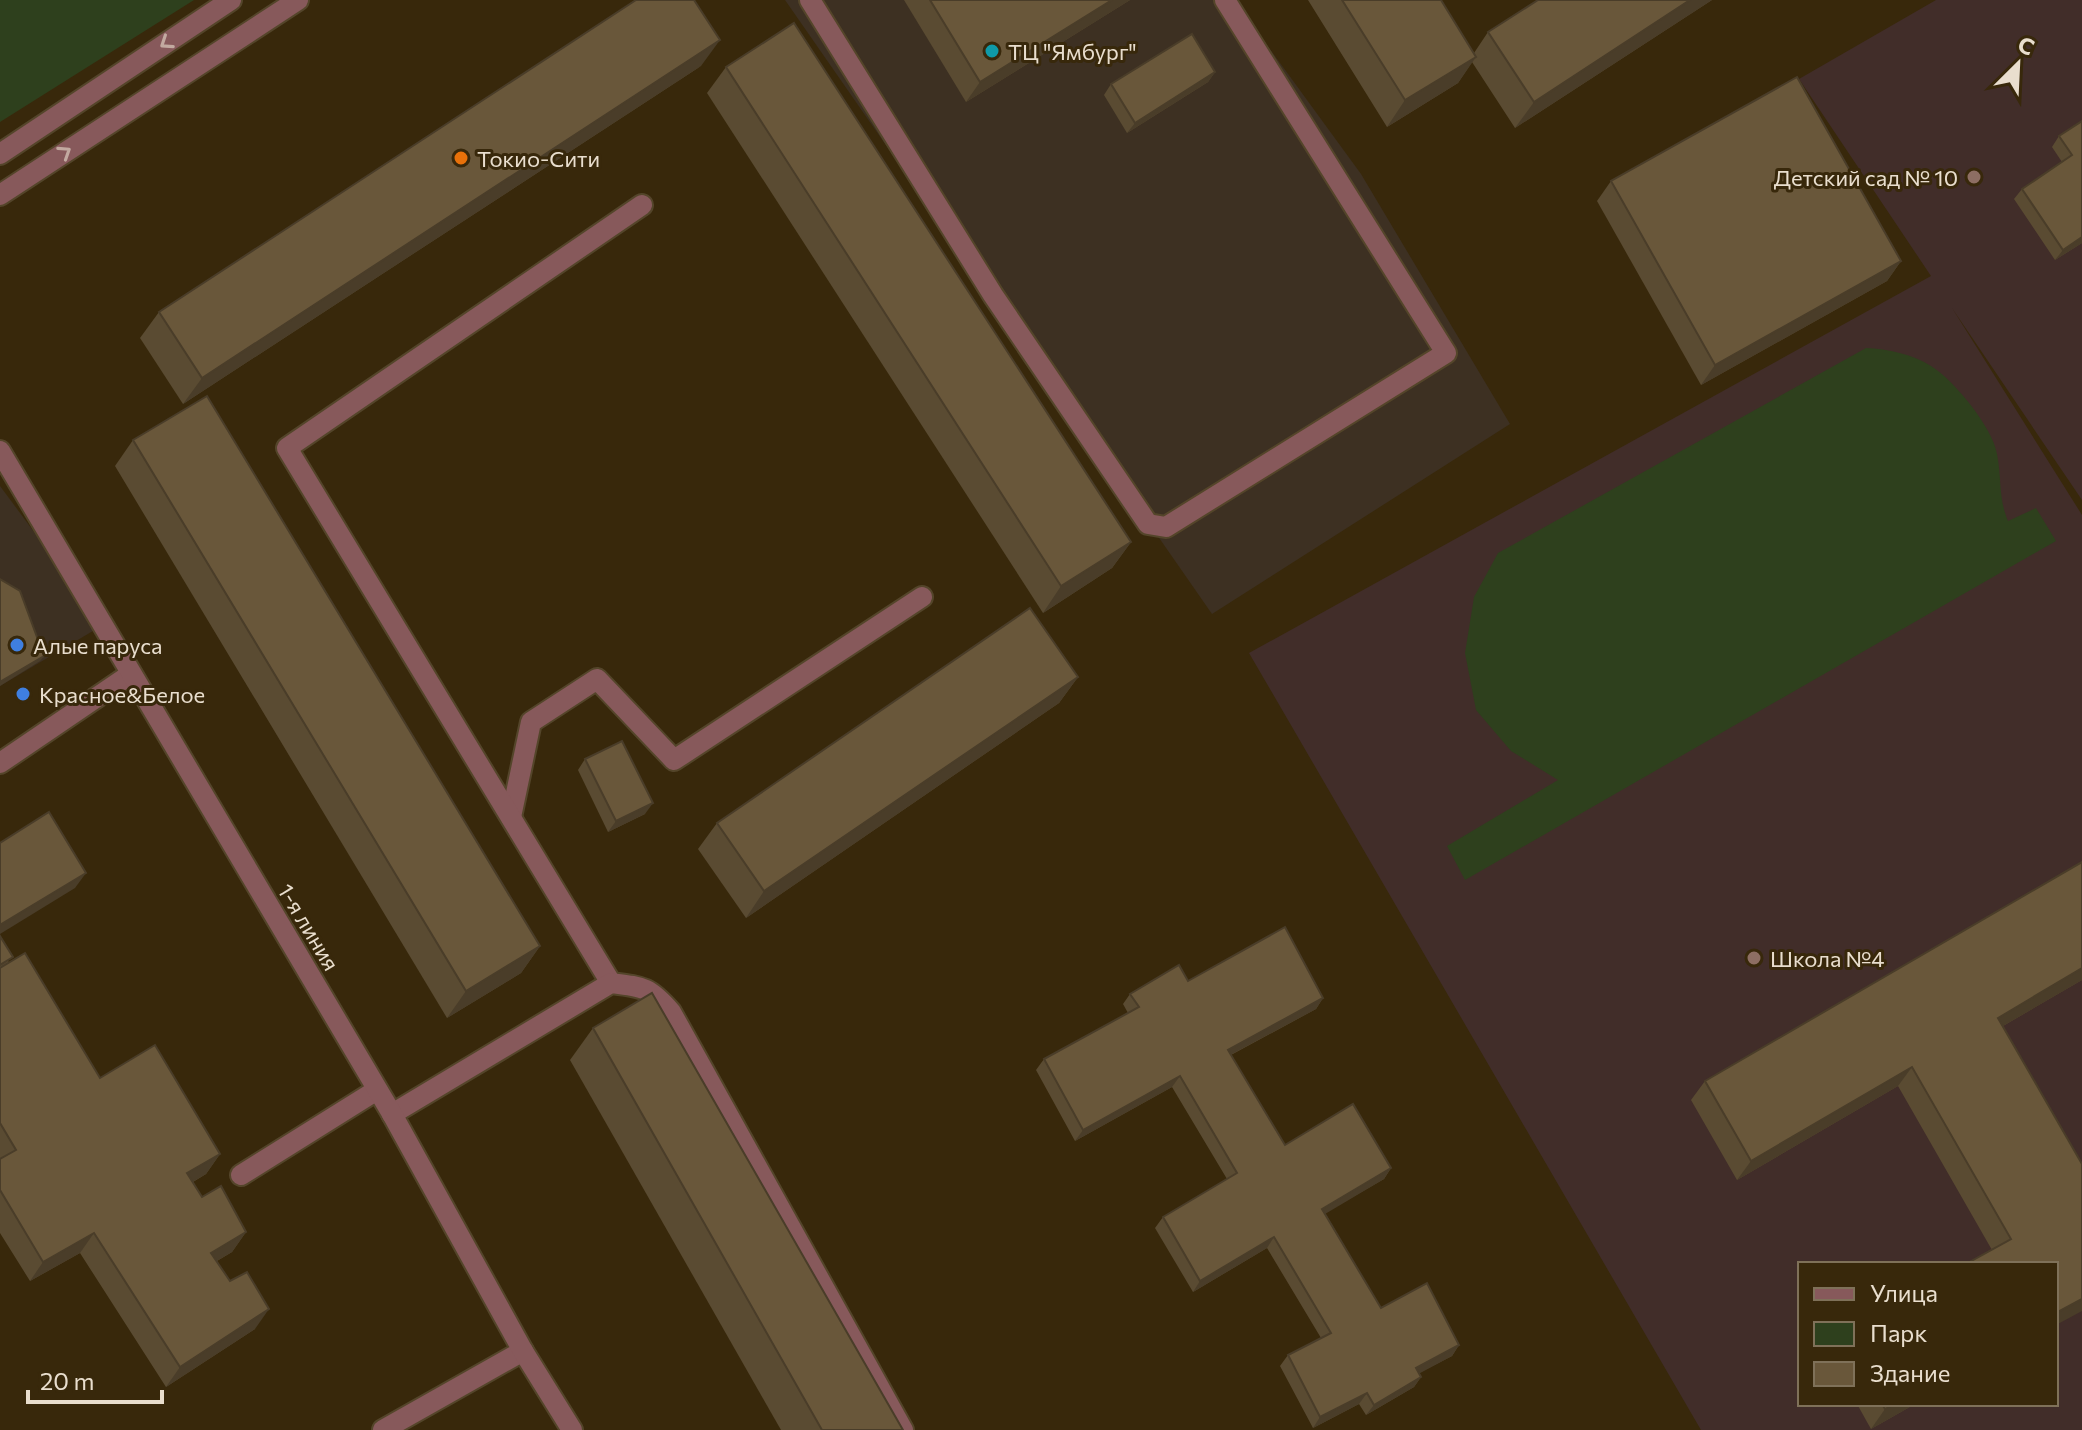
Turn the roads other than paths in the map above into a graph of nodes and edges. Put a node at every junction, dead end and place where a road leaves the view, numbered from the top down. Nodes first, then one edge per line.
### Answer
1 (231, 0) edge
2 (298, 0) edge
3 (810, 0) edge
4 (1225, 0) edge
5 (0, 154) edge
6 (0, 195) edge
7 (642, 205) dead end
8 (0, 451) edge
9 (922, 597) dead end
10 (131, 674) junction
11 (0, 763) edge
12 (511, 817) junction
13 (611, 983) junction
14 (377, 1090) junction
15 (392, 1114) junction
16 (241, 1175) dead end
17 (523, 1351) junction
18 (383, 1430) edge
19 (572, 1430) edge
20 (903, 1430) edge

1 -> 5 street
6 -> 2 street
3 - 4 street
7 - 12 street
8 - 10 street, 1-я линия
9 - 12 street
10 - 11 street
10 - 14 street, 1-я линия
12 - 13 street
13 - 15 street
13 - 20 street
14 - 15 street, 1-я линия
14 - 16 street
15 - 17 street, 1-я линия
17 - 18 street
17 - 19 street, 1-я линия

